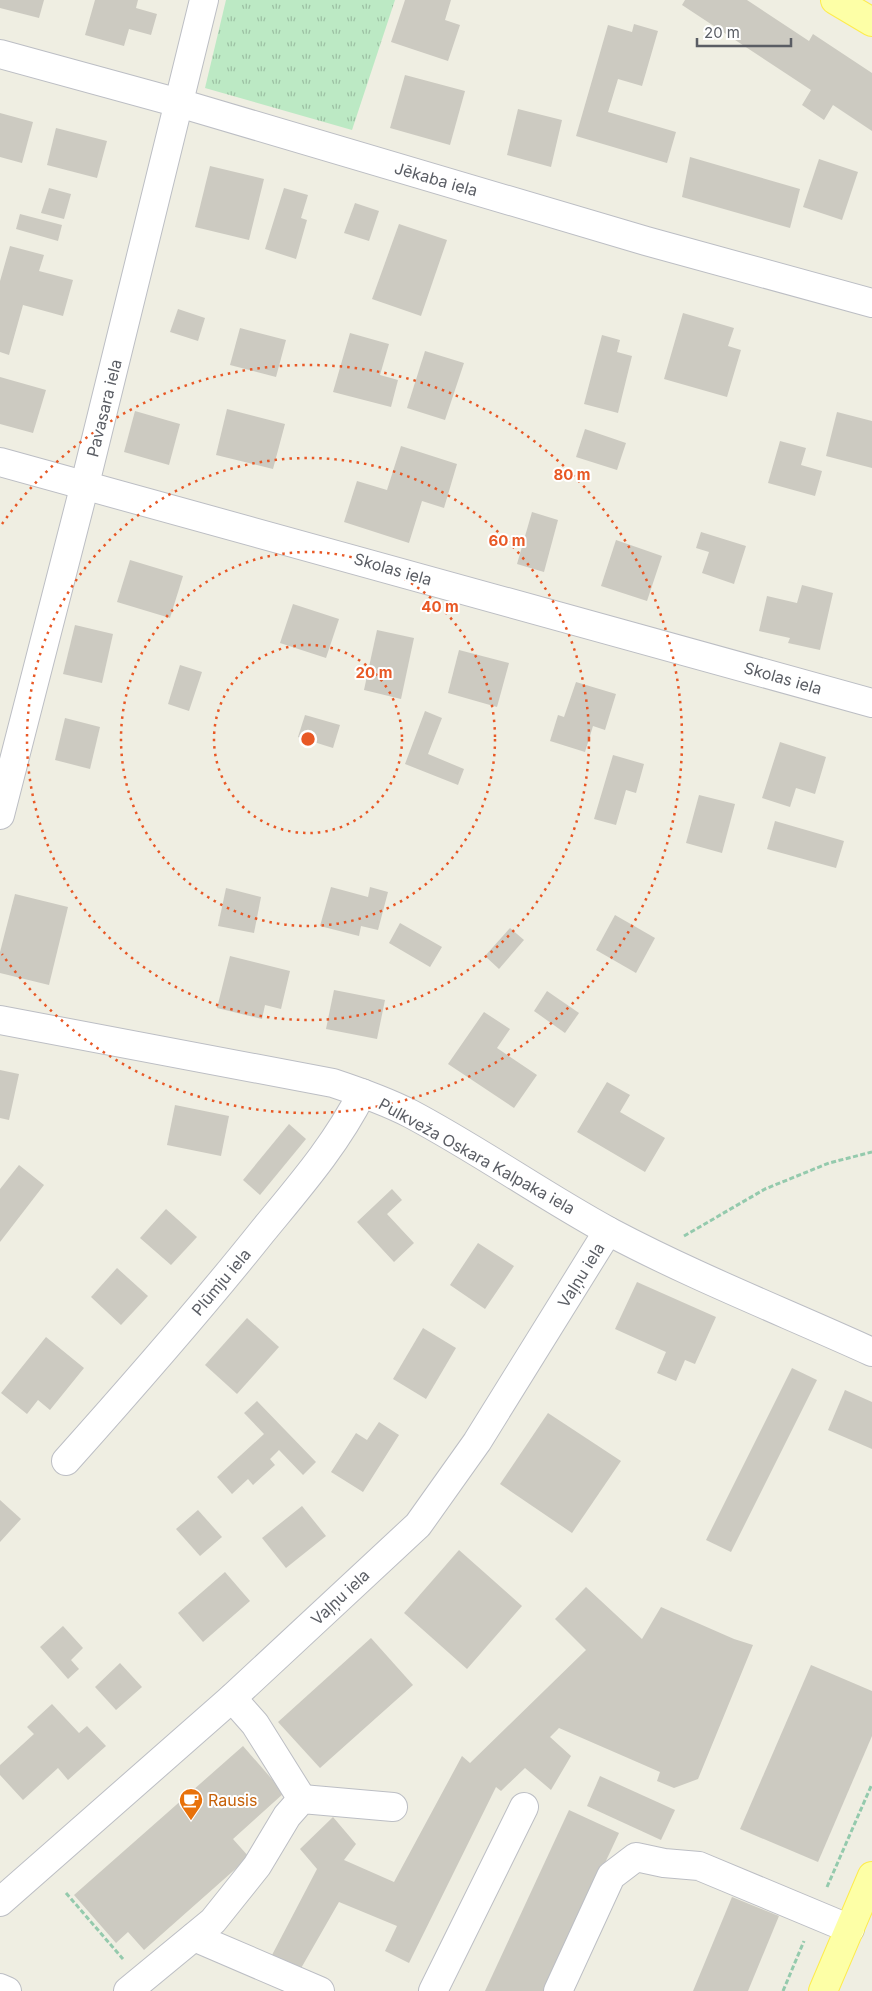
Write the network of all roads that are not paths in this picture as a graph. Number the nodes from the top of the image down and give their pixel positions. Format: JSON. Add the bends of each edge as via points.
{"nodes":[{"id":1,"x":204,"y":0,"type":"edge"},
{"id":2,"x":835,"y":0,"type":"edge"},
{"id":3,"x":872,"y":22,"type":"edge"},
{"id":4,"x":0,"y":54,"type":"edge"},
{"id":5,"x":179,"y":103,"type":"junction"},
{"id":6,"x":872,"y":303,"type":"edge"},
{"id":7,"x":0,"y":462,"type":"edge"},
{"id":8,"x":85,"y":484,"type":"junction"},
{"id":9,"x":872,"y":703,"type":"edge"},
{"id":10,"x":0,"y":814,"type":"edge"},
{"id":11,"x":0,"y":1020,"type":"edge"},
{"id":12,"x":362,"y":1093,"type":"junction"},
{"id":13,"x":608,"y":1231,"type":"junction"},
{"id":14,"x":872,"y":1352,"type":"edge"},
{"id":15,"x":66,"y":1460,"type":"dead end"},
{"id":16,"x":232,"y":1698,"type":"junction"},
{"id":17,"x":302,"y":1799,"type":"junction"},
{"id":18,"x":393,"y":1807,"type":"dead end"},
{"id":19,"x":524,"y":1807,"type":"dead end"},
{"id":20,"x":872,"y":1876,"type":"edge"},
{"id":21,"x":0,"y":1902,"type":"edge"},
{"id":22,"x":850,"y":1929,"type":"junction"},
{"id":23,"x":194,"y":1937,"type":"junction"},
{"id":24,"x":135,"y":1986,"type":"edge"},
{"id":25,"x":0,"y":1988,"type":"edge"},
{"id":26,"x":829,"y":1989,"type":"edge"},
{"id":27,"x":7,"y":1991,"type":"edge"},
{"id":28,"x":320,"y":1991,"type":"edge"},
{"id":29,"x":433,"y":1991,"type":"edge"},
{"id":30,"x":558,"y":1991,"type":"edge"}],
"edges":[{"from":1,"to":5,"type":"street","name":"Pavasara iela"},
{"from":2,"to":3,"type":"main road"},
{"from":4,"to":5,"type":"street","name":"Jēkaba iela"},
{"from":5,"to":6,"type":"street","name":"Jēkaba iela","via":[[646,241]]},
{"from":5,"to":8,"type":"street","name":"Pavasara iela"},
{"from":7,"to":8,"type":"street","name":"Skolas iela"},
{"from":8,"to":9,"type":"street","name":"Skolas iela"},
{"from":8,"to":10,"type":"street","name":"Pavasara iela"},
{"from":11,"to":12,"type":"street","name":"Pulkveža Oskara Kalpaka iela","via":[[324,1081]]},
{"from":12,"to":13,"type":"street","name":"Pulkveža Oskara Kalpaka iela","via":[[419,1119]]},
{"from":12,"to":15,"type":"street","name":"Plūmju iela","via":[[348,1121],[314,1169],[158,1358]]},
{"from":13,"to":14,"type":"street","name":"Pulkveža Oskara Kalpaka iela","via":[[698,1276]]},
{"from":13,"to":16,"type":"street","name":"Vaļņu iela","via":[[477,1442],[418,1525]]},
{"from":16,"to":17,"type":"street","via":[[255,1724]]},
{"from":16,"to":21,"type":"street","name":"Vaļņu iela"},
{"from":17,"to":18,"type":"street"},
{"from":17,"to":23,"type":"street","via":[[287,1816],[257,1866],[213,1921]]},
{"from":19,"to":29,"type":"street"},
{"from":20,"to":22,"type":"main road"},
{"from":22,"to":26,"type":"main road"},
{"from":22,"to":30,"type":"street","via":[[700,1866],[636,1857],[611,1876]]},
{"from":23,"to":24,"type":"street"},
{"from":23,"to":28,"type":"street"},
{"from":25,"to":27,"type":"street"}]}
